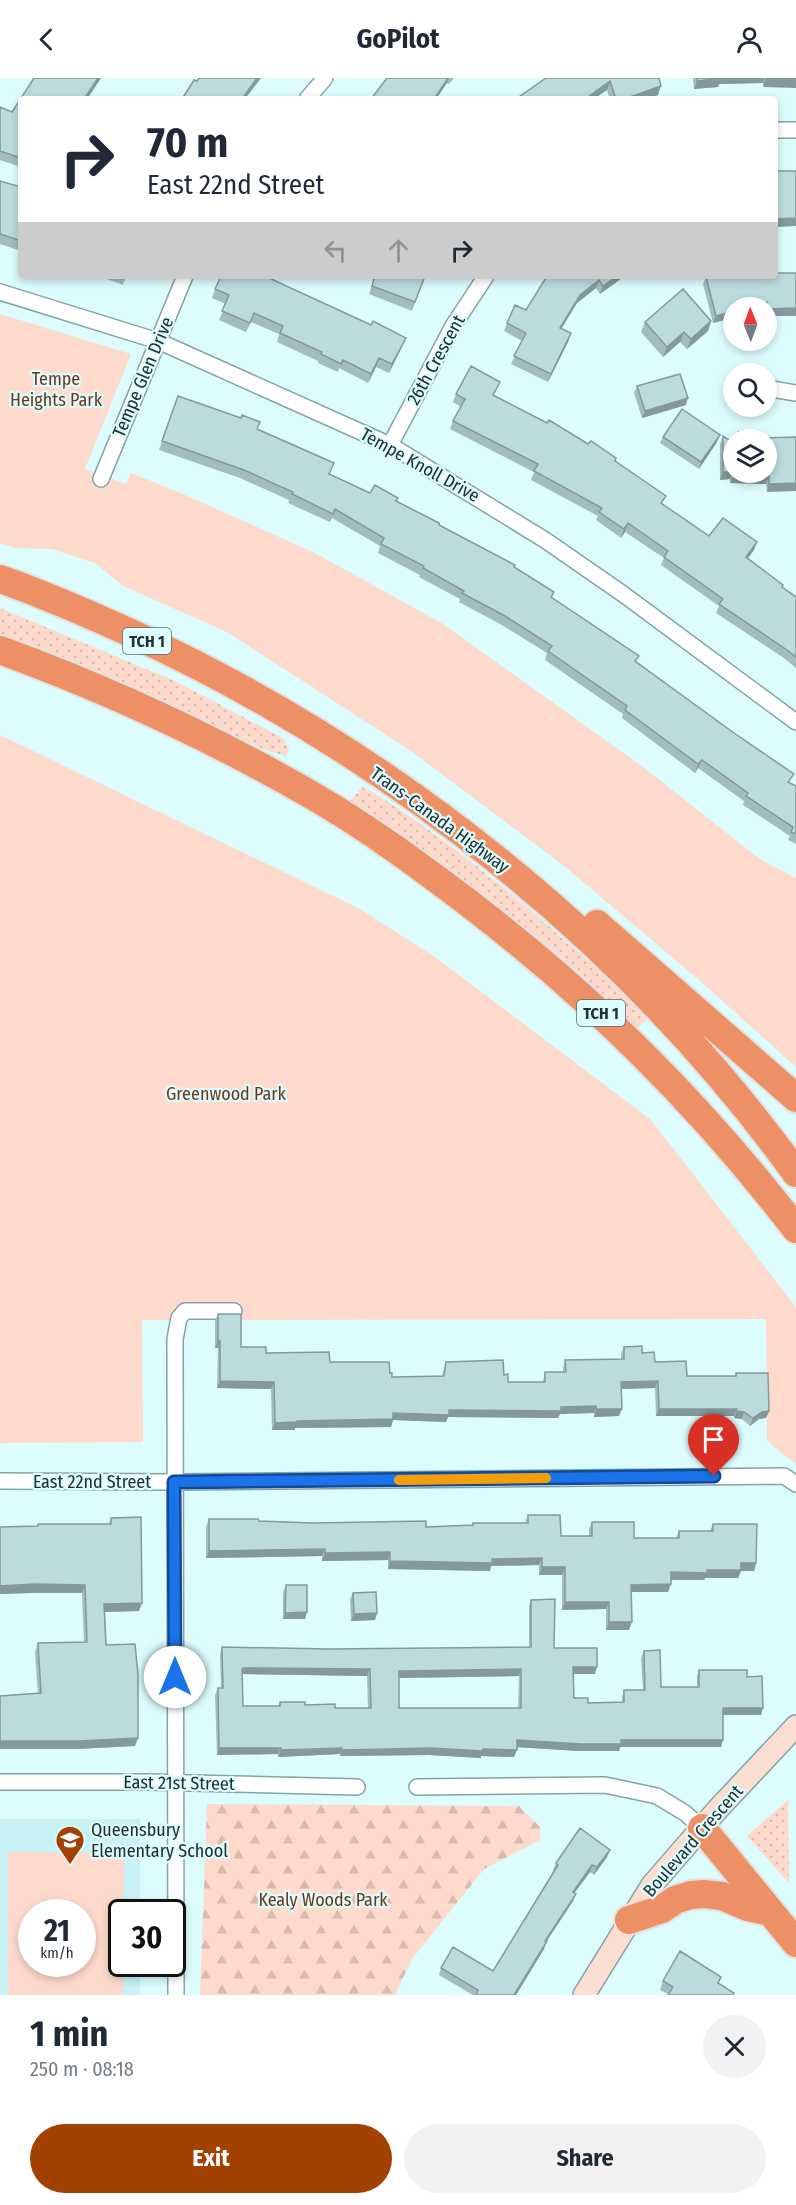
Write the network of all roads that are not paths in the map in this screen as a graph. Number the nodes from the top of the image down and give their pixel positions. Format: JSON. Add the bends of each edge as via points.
{"nodes":[{"id":1,"x":325,"y":78,"type":"edge"},
{"id":2,"x":310,"y":96,"type":"edge"},
{"id":3,"x":778,"y":130,"type":"edge"},
{"id":4,"x":796,"y":130,"type":"edge"},
{"id":5,"x":184,"y":279,"type":"edge"},
{"id":6,"x":484,"y":279,"type":"edge"},
{"id":7,"x":0,"y":292,"type":"edge"},
{"id":8,"x":158,"y":341,"type":"junction"},
{"id":9,"x":777,"y":390,"type":"edge"},
{"id":10,"x":796,"y":393,"type":"edge"},
{"id":11,"x":390,"y":445,"type":"junction"},
{"id":12,"x":101,"y":478,"type":"dead end"},
{"id":13,"x":0,"y":579,"type":"edge"},
{"id":14,"x":0,"y":650,"type":"edge"},
{"id":15,"x":796,"y":722,"type":"edge"},
{"id":16,"x":401,"y":789,"type":"junction"},
{"id":17,"x":796,"y":1098,"type":"edge"},
{"id":18,"x":796,"y":1173,"type":"edge"},
{"id":19,"x":796,"y":1229,"type":"edge"},
{"id":20,"x":234,"y":1311,"type":"edge"},
{"id":21,"x":0,"y":1481,"type":"edge"},
{"id":22,"x":174,"y":1482,"type":"junction"},
{"id":23,"x":796,"y":1483,"type":"edge"},
{"id":24,"x":796,"y":1726,"type":"edge"},
{"id":25,"x":0,"y":1782,"type":"edge"},
{"id":26,"x":176,"y":1783,"type":"junction"},
{"id":27,"x":357,"y":1787,"type":"dead end"},
{"id":28,"x":417,"y":1787,"type":"dead end"},
{"id":29,"x":702,"y":1828,"type":"junction"},
{"id":30,"x":770,"y":1911,"type":"junction"},
{"id":31,"x":629,"y":1920,"type":"junction"},
{"id":32,"x":796,"y":1943,"type":"edge"},
{"id":33,"x":176,"y":1995,"type":"edge"},
{"id":34,"x":584,"y":1995,"type":"edge"}],
"edges":[{"from":1,"to":2,"type":"street"},
{"from":3,"to":4,"type":"street"},
{"from":5,"to":8,"type":"street","name":"Tempe Glen Drive"},
{"from":6,"to":11,"type":"street","name":"26th Crescent","via":[[453,326]]},
{"from":7,"to":8,"type":"street","name":"Tempe Knoll Drive"},
{"from":8,"to":11,"type":"street","name":"Tempe Knoll Drive"},
{"from":8,"to":12,"type":"street","name":"Tempe Glen Drive"},
{"from":9,"to":10,"type":"street"},
{"from":11,"to":15,"type":"street","name":"Tempe Knoll Drive","via":[[555,547]]},
{"from":13,"to":16,"type":"highway","name":"Trans-Canada Highway","number":"TCH 1","via":[[95,617],[222,678]]},
{"from":14,"to":19,"type":"highway","number":"TCH 1","via":[[137,705],[255,764],[325,804],[434,876],[609,1020],[719,1134]]},
{"from":16,"to":17,"type":"highway","via":[[597,924]]},
{"from":16,"to":18,"type":"highway","name":"Trans-Canada Highway","number":"TCH 1","via":[[525,883],[584,936],[694,1047]]},
{"from":20,"to":22,"type":"street","via":[[193,1310],[178,1318]]},
{"from":21,"to":22,"type":"street","name":"East 22nd Street"},
{"from":22,"to":23,"type":"street","name":"East 22nd Street","via":[[784,1476]]},
{"from":22,"to":26,"type":"street"},
{"from":24,"to":29,"type":"main road","name":"Boulevard Crescent"},
{"from":25,"to":26,"type":"street","name":"East 21st Street"},
{"from":26,"to":27,"type":"street","name":"East 21st Street"},
{"from":26,"to":33,"type":"street"},
{"from":28,"to":29,"type":"street","via":[[605,1785],[657,1796]]},
{"from":29,"to":30,"type":"highway"},
{"from":29,"to":31,"type":"main road","name":"Boulevard Crescent","via":[[652,1885]]},
{"from":30,"to":31,"type":"highway","via":[[704,1894],[675,1900],[662,1910]]},
{"from":30,"to":32,"type":"highway"},
{"from":31,"to":34,"type":"main road","name":"Boulevard Crescent"}]}
